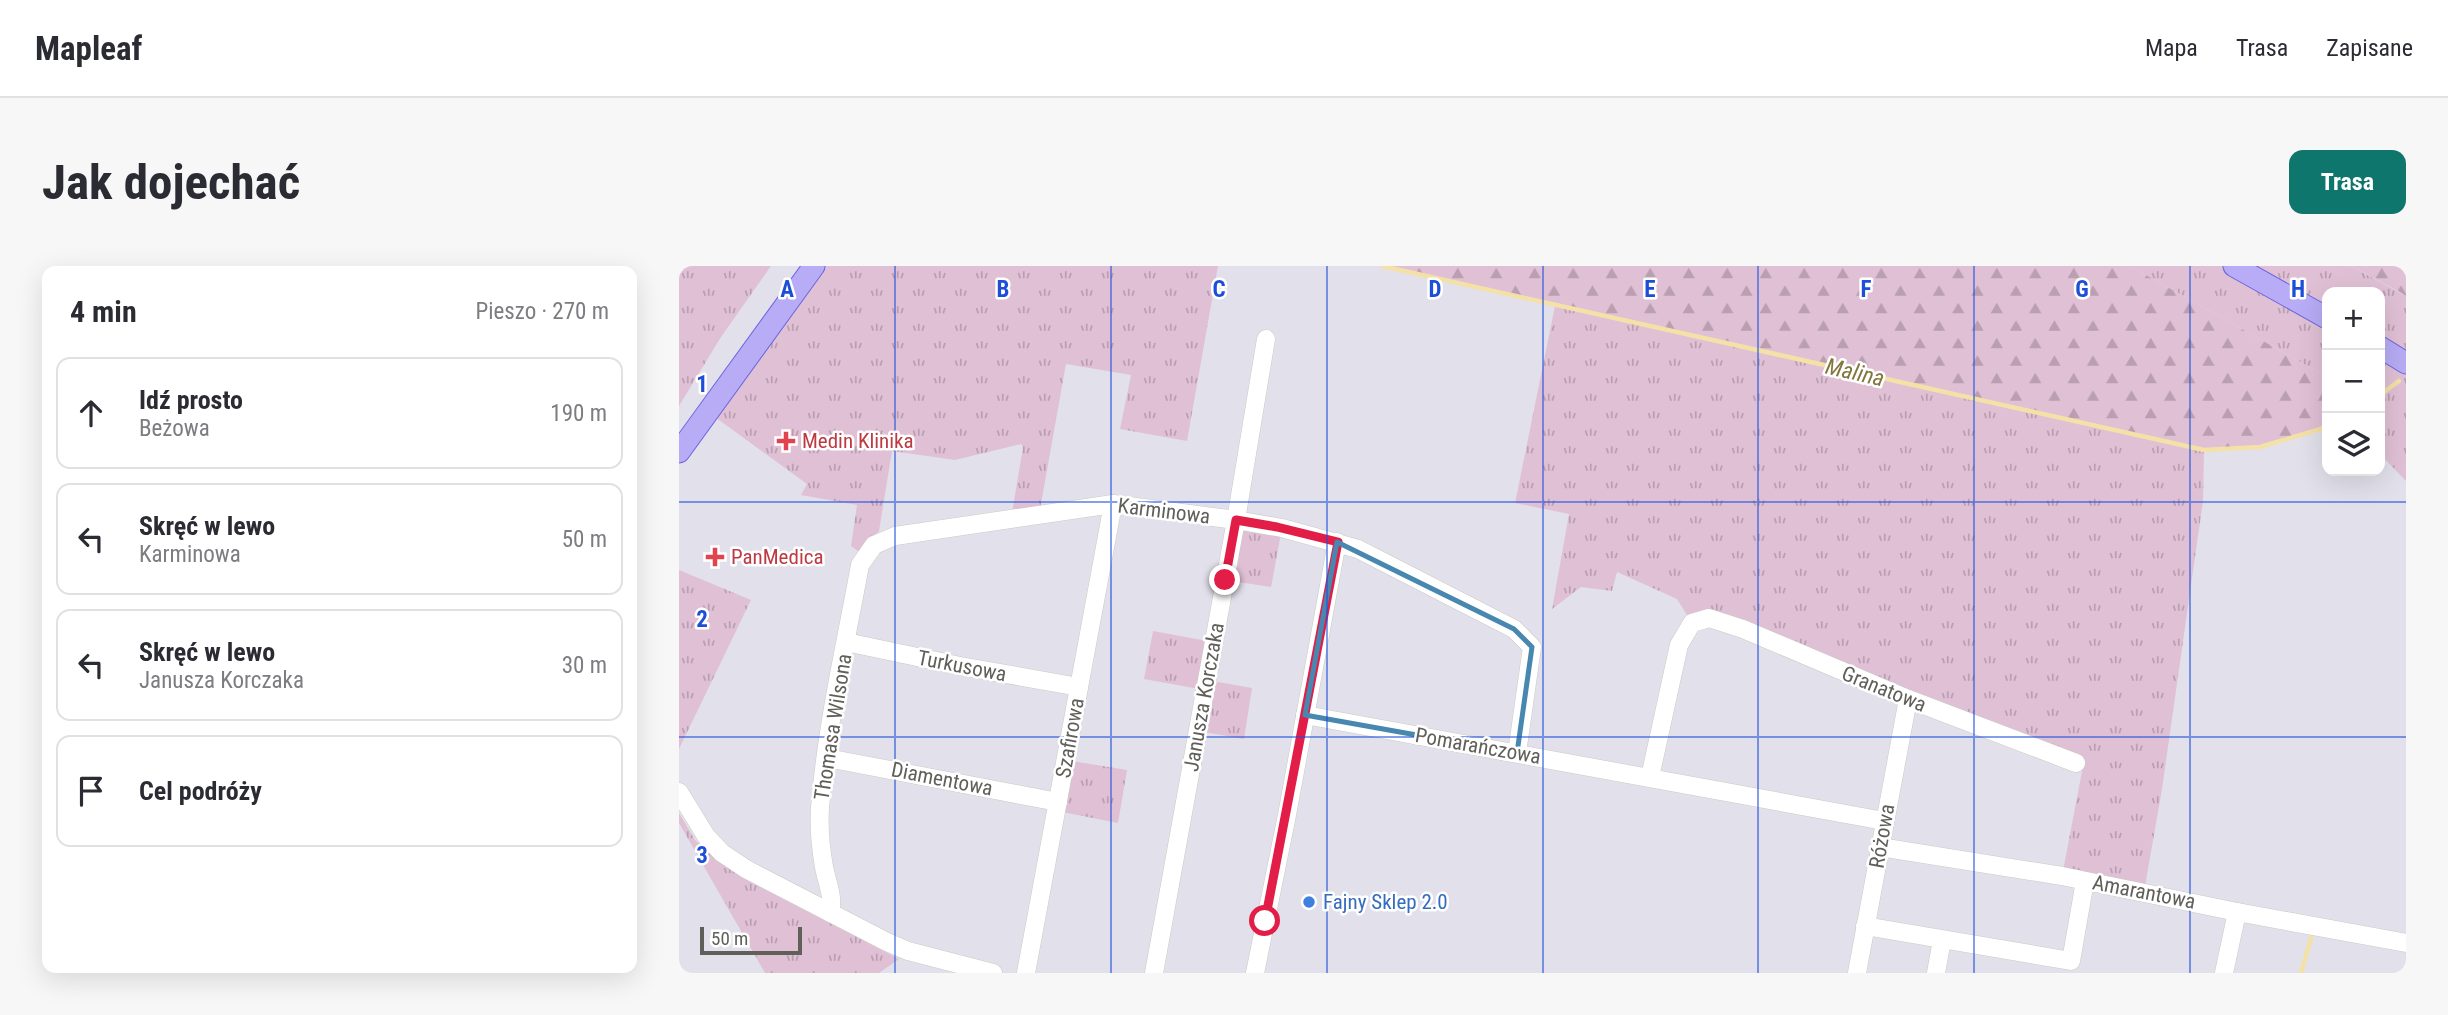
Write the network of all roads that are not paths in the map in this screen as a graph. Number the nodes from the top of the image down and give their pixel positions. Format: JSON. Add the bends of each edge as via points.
{"nodes":[{"id":1,"x":814,"y":266,"type":"edge"},
{"id":2,"x":2234,"y":266,"type":"edge"},
{"id":3,"x":2322,"y":315,"type":"edge"},
{"id":4,"x":1266,"y":339,"type":"dead end"},
{"id":5,"x":2383,"y":350,"type":"edge"},
{"id":6,"x":2406,"y":363,"type":"edge"},
{"id":7,"x":679,"y":452,"type":"edge"},
{"id":8,"x":1113,"y":503,"type":"junction"},
{"id":9,"x":1236,"y":520,"type":"junction"},
{"id":10,"x":1338,"y":542,"type":"junction"},
{"id":11,"x":874,"y":545,"type":"joint"},
{"id":12,"x":846,"y":642,"type":"junction"},
{"id":13,"x":1079,"y":687,"type":"junction"},
{"id":14,"x":1908,"y":699,"type":"junction"},
{"id":15,"x":1305,"y":715,"type":"junction"},
{"id":16,"x":1517,"y":753,"type":"junction"},
{"id":17,"x":827,"y":758,"type":"junction"},
{"id":18,"x":2076,"y":763,"type":"dead end"},
{"id":19,"x":1650,"y":777,"type":"junction"},
{"id":20,"x":679,"y":792,"type":"edge"},
{"id":21,"x":1058,"y":802,"type":"junction"},
{"id":22,"x":1884,"y":821,"type":"junction"},
{"id":23,"x":1880,"y":847,"type":"junction"},
{"id":24,"x":2085,"y":881,"type":"junction"},
{"id":25,"x":2237,"y":912,"type":"junction"},
{"id":26,"x":830,"y":914,"type":"junction"},
{"id":27,"x":1865,"y":926,"type":"junction"},
{"id":28,"x":1942,"y":940,"type":"junction"},
{"id":29,"x":2406,"y":943,"type":"edge"},
{"id":30,"x":993,"y":973,"type":"edge"},
{"id":31,"x":1026,"y":973,"type":"edge"},
{"id":32,"x":1154,"y":973,"type":"edge"},
{"id":33,"x":1255,"y":973,"type":"edge"},
{"id":34,"x":1857,"y":973,"type":"edge"},
{"id":35,"x":1936,"y":973,"type":"edge"},
{"id":36,"x":2224,"y":973,"type":"edge"}],
"edges":[{"from":1,"to":7,"type":"main road"},
{"from":2,"to":3,"type":"main road"},
{"from":4,"to":9,"type":"street","name":"Janusza Korczaka"},
{"from":5,"to":6,"type":"main road"},
{"from":8,"to":9,"type":"street","name":"Karminowa"},
{"from":8,"to":11,"type":"street","name":"Karminowa","via":[[895,536]]},
{"from":8,"to":13,"type":"street","name":"Szafirowa"},
{"from":9,"to":10,"type":"street","name":"Karminowa"},
{"from":9,"to":32,"type":"street","name":"Janusza Korczaka"},
{"from":10,"to":15,"type":"street"},
{"from":10,"to":16,"type":"street","name":"Karminowa","via":[[1514,629],[1532,647]]},
{"from":11,"to":12,"type":"street","name":"Thomasa Wilsona","via":[[860,565]]},
{"from":12,"to":13,"type":"street","name":"Turkusowa"},
{"from":12,"to":17,"type":"street","name":"Thomasa Wilsona"},
{"from":13,"to":21,"type":"street","name":"Szafirowa"},
{"from":14,"to":18,"type":"street","name":"Granatowa"},
{"from":14,"to":19,"type":"street","name":"Granatowa","via":[[1743,629],[1709,618],[1692,623],[1679,645]]},
{"from":14,"to":22,"type":"street","name":"Różowa"},
{"from":15,"to":16,"type":"street","name":"Pomarańczowa"},
{"from":15,"to":33,"type":"street"},
{"from":16,"to":19,"type":"street","name":"Pomarańczowa"},
{"from":17,"to":21,"type":"street","name":"Diamentowa"},
{"from":17,"to":26,"type":"street","name":"Thomasa Wilsona","via":[[820,829],[833,901]]},
{"from":19,"to":22,"type":"street","name":"Pomarańczowa"},
{"from":20,"to":26,"type":"street","via":[[722,853]]},
{"from":21,"to":31,"type":"street","name":"Szafirowa"},
{"from":22,"to":23,"type":"street","name":"Różowa"},
{"from":23,"to":24,"type":"street","name":"Amarantowa"},
{"from":23,"to":27,"type":"street","name":"Różowa"},
{"from":24,"to":25,"type":"street","name":"Amarantowa"},
{"from":24,"to":28,"type":"street","via":[[2071,961]]},
{"from":25,"to":29,"type":"street","name":"Amarantowa"},
{"from":25,"to":36,"type":"street"},
{"from":26,"to":30,"type":"street","via":[[908,951]]},
{"from":27,"to":28,"type":"street"},
{"from":27,"to":34,"type":"street","name":"Różowa"},
{"from":28,"to":35,"type":"street"}]}
